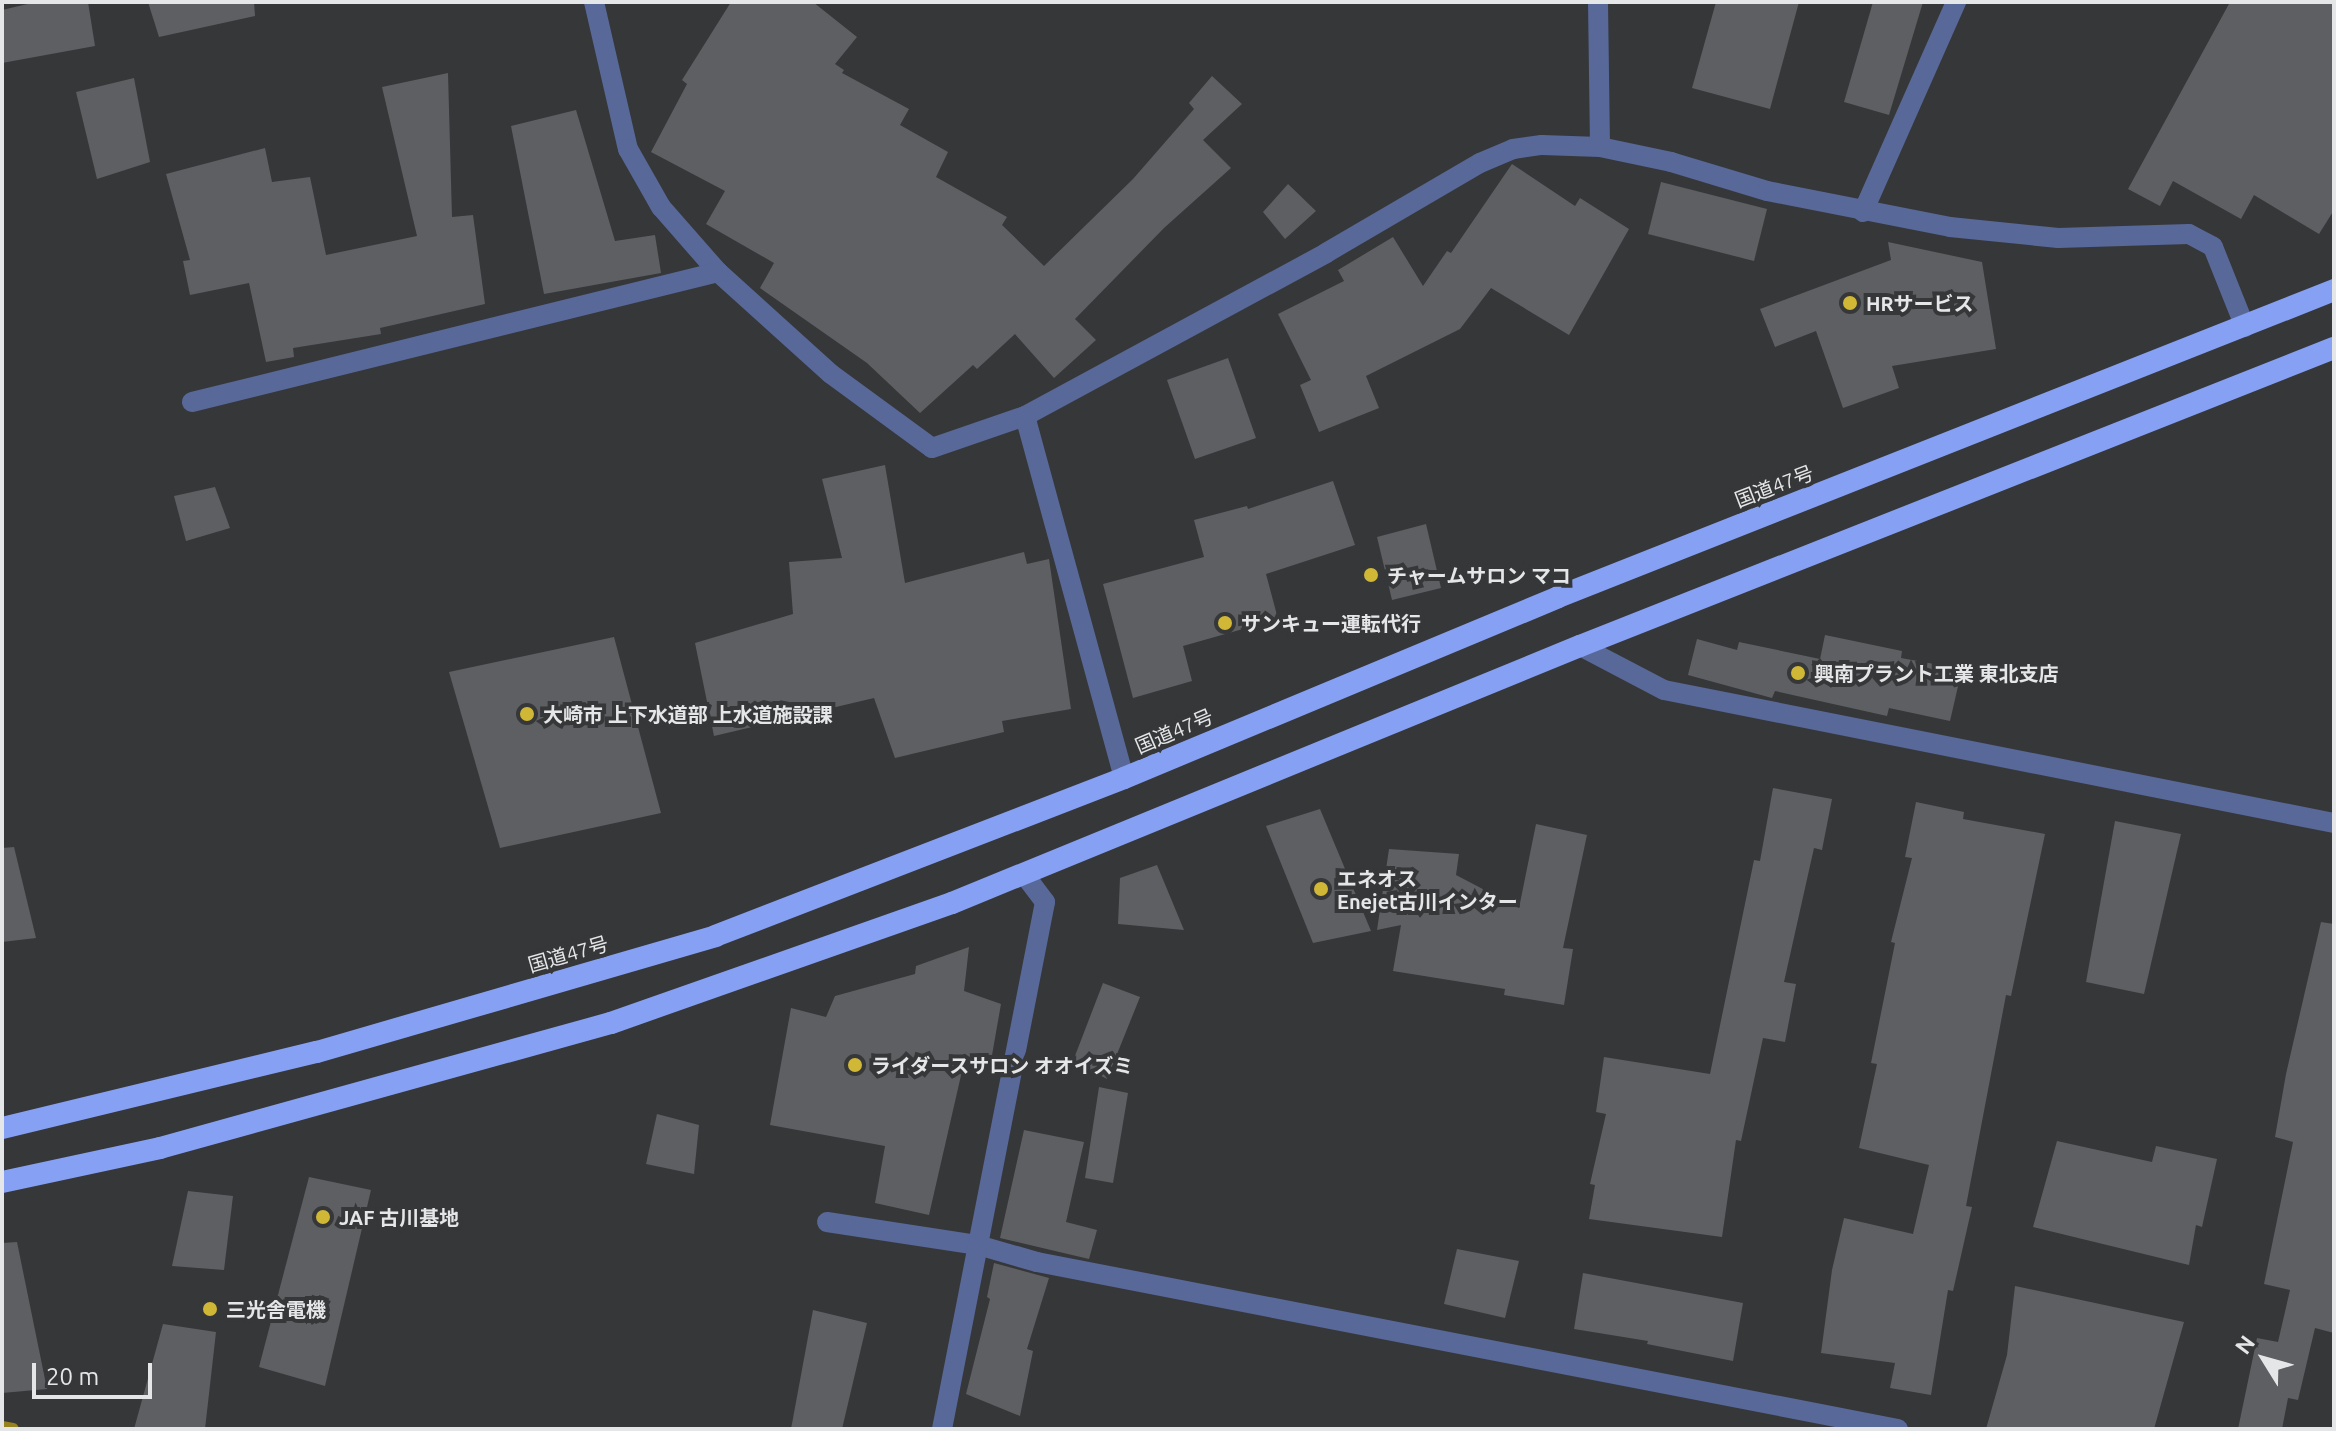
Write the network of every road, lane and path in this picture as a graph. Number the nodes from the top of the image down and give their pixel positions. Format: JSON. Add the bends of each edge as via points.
{"nodes":[{"id":1,"x":594,"y":2,"type":"edge"},
{"id":2,"x":1598,"y":2,"type":"edge"},
{"id":3,"x":1956,"y":2,"type":"edge"},
{"id":4,"x":1600,"y":147,"type":"junction"},
{"id":5,"x":1863,"y":212,"type":"junction"},
{"id":6,"x":718,"y":272,"type":"junction"},
{"id":7,"x":2334,"y":290,"type":"edge"},
{"id":8,"x":2245,"y":327,"type":"junction"},
{"id":9,"x":2334,"y":348,"type":"edge"},
{"id":10,"x":192,"y":402,"type":"dead end"},
{"id":11,"x":1025,"y":416,"type":"junction"},
{"id":12,"x":1580,"y":646,"type":"junction"},
{"id":13,"x":1124,"y":778,"type":"junction"},
{"id":14,"x":2334,"y":823,"type":"edge"},
{"id":15,"x":1024,"y":874,"type":"junction"},
{"id":16,"x":2,"y":1128,"type":"edge"},
{"id":17,"x":2,"y":1182,"type":"edge"},
{"id":18,"x":827,"y":1222,"type":"dead end"},
{"id":19,"x":978,"y":1245,"type":"junction"},
{"id":20,"x":942,"y":1429,"type":"edge"},
{"id":21,"x":1898,"y":1429,"type":"edge"}],
"edges":[{"from":1,"to":6,"type":"street","via":[[628,149],[661,207]]},
{"from":2,"to":4,"type":"street"},
{"from":3,"to":5,"type":"street"},
{"from":4,"to":5,"type":"street"},
{"from":4,"to":11,"type":"street","via":[[1542,145],[1513,149],[1480,163]]},
{"from":5,"to":8,"type":"street","via":[[2058,238],[2189,234],[2213,247]]},
{"from":6,"to":10,"type":"street"},
{"from":6,"to":11,"type":"street","via":[[831,374],[932,448]]},
{"from":7,"to":8,"type":"highway","name":"国道47号"},
{"from":8,"to":13,"type":"highway","name":"国道47号","via":[[1558,597]]},
{"from":9,"to":12,"type":"highway"},
{"from":11,"to":13,"type":"street"},
{"from":12,"to":14,"type":"street","via":[[1664,690]]},
{"from":12,"to":15,"type":"highway"},
{"from":13,"to":16,"type":"highway","name":"国道47号","via":[[715,936],[317,1052]]},
{"from":15,"to":17,"type":"highway","via":[[611,1023],[160,1148]]},
{"from":15,"to":19,"type":"street","via":[[1045,902]]},
{"from":18,"to":19,"type":"street"},
{"from":19,"to":20,"type":"street"},
{"from":19,"to":21,"type":"street","via":[[1037,1262]]}]}
